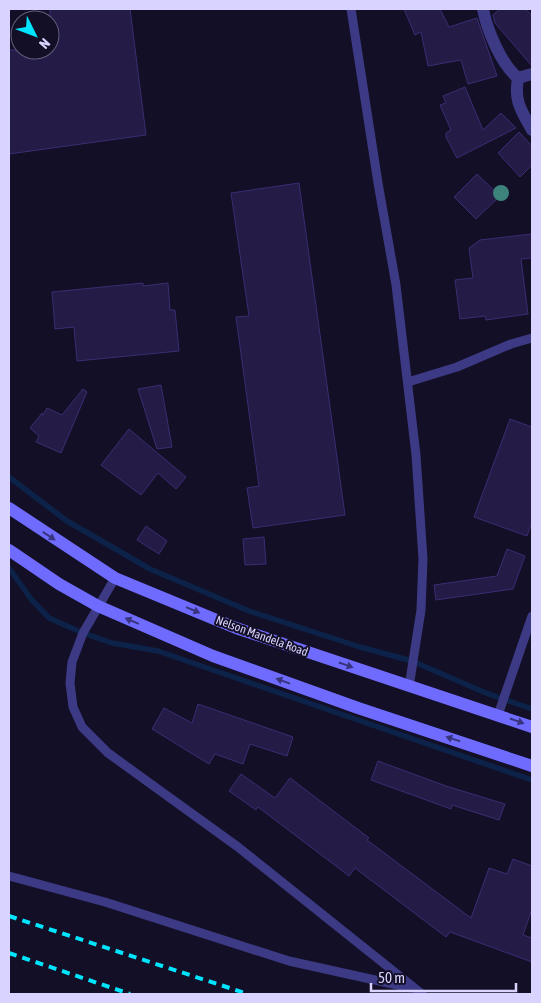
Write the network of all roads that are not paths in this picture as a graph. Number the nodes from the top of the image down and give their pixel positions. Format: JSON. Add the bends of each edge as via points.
{"nodes":[{"id":1,"x":352,"y":9,"type":"edge"},
{"id":2,"x":483,"y":9,"type":"edge"},
{"id":3,"x":532,"y":74,"type":"edge"},
{"id":4,"x":518,"y":78,"type":"junction"},
{"id":5,"x":532,"y":130,"type":"edge"},
{"id":6,"x":532,"y":338,"type":"edge"},
{"id":7,"x":408,"y":382,"type":"junction"},
{"id":8,"x":9,"y":508,"type":"edge"},
{"id":9,"x":9,"y":550,"type":"edge"},
{"id":10,"x":114,"y":578,"type":"junction"},
{"id":11,"x":98,"y":606,"type":"junction"},
{"id":12,"x":532,"y":616,"type":"edge"},
{"id":13,"x":409,"y":686,"type":"junction"},
{"id":14,"x":498,"y":715,"type":"junction"},
{"id":15,"x":532,"y":727,"type":"edge"},
{"id":16,"x":532,"y":766,"type":"edge"},
{"id":17,"x":9,"y":876,"type":"edge"},
{"id":18,"x":414,"y":988,"type":"junction"},
{"id":19,"x":422,"y":994,"type":"edge"}],
"edges":[{"from":1,"to":7,"type":"lane","via":[[396,285]]},
{"from":2,"to":4,"type":"street","via":[[506,66]]},
{"from":3,"to":4,"type":"street"},
{"from":4,"to":5,"type":"street","via":[[517,100]]},
{"from":6,"to":7,"type":"lane","via":[[458,367]]},
{"from":7,"to":13,"type":"lane","via":[[423,559],[421,610]]},
{"from":8,"to":10,"type":"main road","name":"Nelson Mandela Road","one_way":true},
{"from":9,"to":11,"type":"main road"},
{"from":10,"to":11,"type":"lane"},
{"from":10,"to":13,"type":"main road","name":"Nelson Mandela Road","one_way":true,"via":[[236,628]]},
{"from":16,"to":11,"type":"main road","one_way":true,"via":[[213,656]]},
{"from":11,"to":18,"type":"lane","via":[[72,662],[70,683],[82,727],[108,753],[238,847]]},
{"from":12,"to":14,"type":"lane"},
{"from":13,"to":14,"type":"main road","name":"Nelson Mandela Road"},
{"from":14,"to":15,"type":"main road","name":"Nelson Mandela Road","one_way":true},
{"from":17,"to":18,"type":"lane","via":[[105,902],[289,961]]},
{"from":18,"to":19,"type":"lane"}]}
